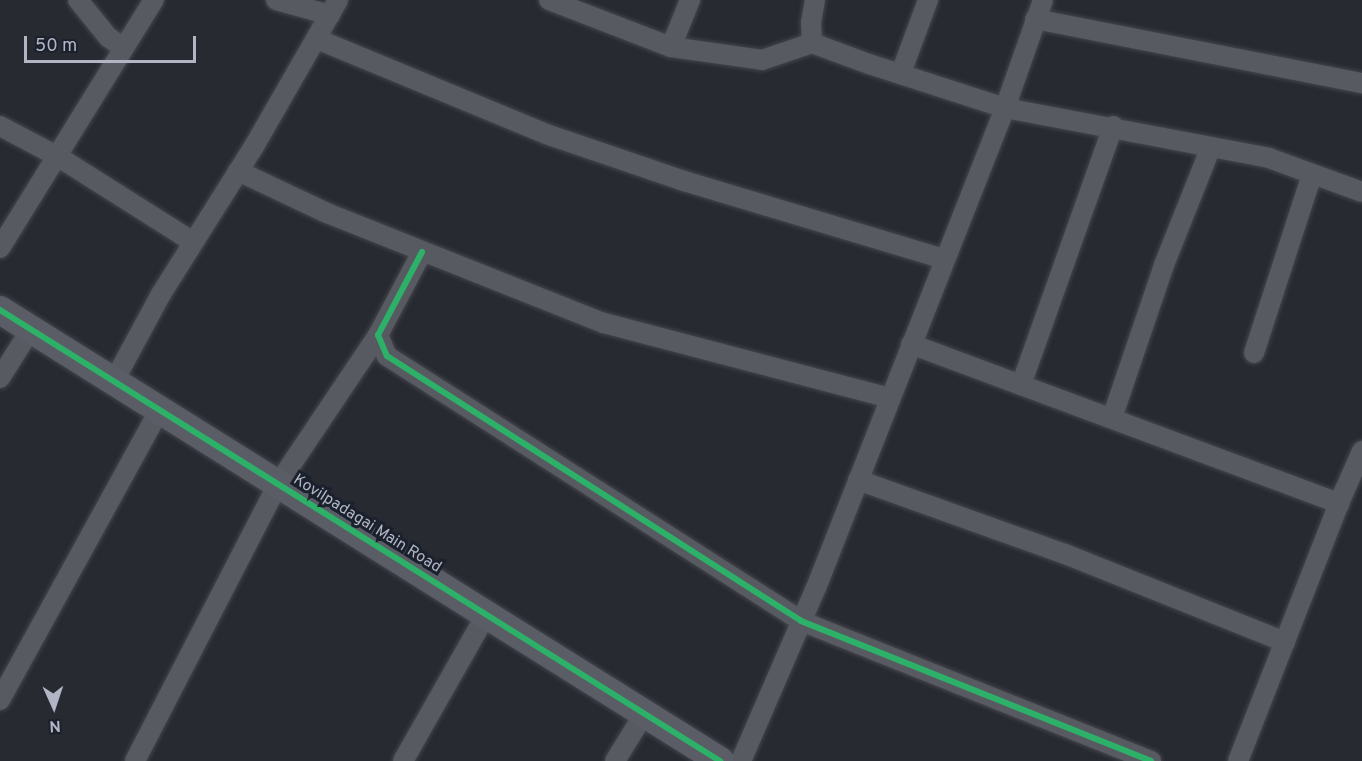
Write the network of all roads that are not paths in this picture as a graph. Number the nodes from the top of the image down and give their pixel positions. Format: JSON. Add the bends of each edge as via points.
{"nodes":[{"id":1,"x":78,"y":0,"type":"edge"},
{"id":2,"x":154,"y":0,"type":"edge"},
{"id":3,"x":276,"y":0,"type":"edge"},
{"id":4,"x":690,"y":0,"type":"edge"},
{"id":5,"x":815,"y":0,"type":"edge"},
{"id":6,"x":928,"y":0,"type":"edge"},
{"id":7,"x":1043,"y":0,"type":"edge"},
{"id":8,"x":554,"y":1,"type":"edge"},
{"id":9,"x":334,"y":8,"type":"edge"},
{"id":10,"x":1035,"y":19,"type":"junction"},
{"id":11,"x":317,"y":39,"type":"junction"},
{"id":12,"x":812,"y":43,"type":"junction"},
{"id":13,"x":671,"y":47,"type":"junction"},
{"id":14,"x":124,"y":48,"type":"junction"},
{"id":15,"x":901,"y":73,"type":"junction"},
{"id":16,"x":1362,"y":83,"type":"edge"},
{"id":17,"x":1005,"y":108,"type":"junction"},
{"id":18,"x":0,"y":126,"type":"edge"},
{"id":19,"x":1113,"y":126,"type":"junction"},
{"id":20,"x":1211,"y":147,"type":"junction"},
{"id":21,"x":57,"y":156,"type":"junction"},
{"id":22,"x":238,"y":171,"type":"junction"},
{"id":23,"x":1312,"y":174,"type":"junction"},
{"id":24,"x":1362,"y":192,"type":"edge"},
{"id":25,"x":193,"y":242,"type":"junction"},
{"id":26,"x":0,"y":248,"type":"edge"},
{"id":27,"x":422,"y":252,"type":"junction"},
{"id":28,"x":944,"y":260,"type":"junction"},
{"id":29,"x":0,"y":310,"type":"edge"},
{"id":30,"x":31,"y":329,"type":"junction"},
{"id":31,"x":378,"y":335,"type":"junction"},
{"id":32,"x":911,"y":344,"type":"junction"},
{"id":33,"x":1254,"y":353,"type":"dead end"},
{"id":34,"x":0,"y":378,"type":"edge"},
{"id":35,"x":114,"y":381,"type":"junction"},
{"id":36,"x":1021,"y":385,"type":"junction"},
{"id":37,"x":890,"y":398,"type":"junction"},
{"id":38,"x":160,"y":410,"type":"junction"},
{"id":39,"x":1112,"y":418,"type":"junction"},
{"id":40,"x":1362,"y":453,"type":"edge"},
{"id":41,"x":858,"y":480,"type":"junction"},
{"id":42,"x":278,"y":484,"type":"junction"},
{"id":43,"x":1339,"y":503,"type":"junction"},
{"id":44,"x":486,"y":615,"type":"junction"},
{"id":45,"x":801,"y":621,"type":"junction"},
{"id":46,"x":1285,"y":642,"type":"junction"},
{"id":47,"x":0,"y":700,"type":"edge"},
{"id":48,"x":644,"y":714,"type":"junction"},
{"id":49,"x":135,"y":761,"type":"edge"},
{"id":50,"x":403,"y":761,"type":"edge"},
{"id":51,"x":615,"y":761,"type":"edge"},
{"id":52,"x":720,"y":761,"type":"edge"},
{"id":53,"x":741,"y":761,"type":"edge"},
{"id":54,"x":1151,"y":761,"type":"edge"},
{"id":55,"x":1238,"y":761,"type":"edge"}],
"edges":[{"from":1,"to":14,"type":"street","via":[[108,37]]},
{"from":2,"to":14,"type":"street"},
{"from":3,"to":9,"type":"street"},
{"from":4,"to":13,"type":"street"},
{"from":5,"to":12,"type":"street"},
{"from":6,"to":15,"type":"street"},
{"from":7,"to":10,"type":"street"},
{"from":8,"to":13,"type":"street"},
{"from":9,"to":11,"type":"street"},
{"from":10,"to":16,"type":"street"},
{"from":10,"to":17,"type":"street"},
{"from":11,"to":22,"type":"street"},
{"from":11,"to":28,"type":"street","via":[[546,134],[684,181]]},
{"from":12,"to":13,"type":"street","via":[[762,60]]},
{"from":12,"to":15,"type":"street"},
{"from":14,"to":21,"type":"street"},
{"from":15,"to":17,"type":"street"},
{"from":17,"to":19,"type":"street"},
{"from":17,"to":28,"type":"street"},
{"from":18,"to":21,"type":"street"},
{"from":19,"to":20,"type":"street"},
{"from":19,"to":36,"type":"street"},
{"from":20,"to":23,"type":"street","via":[[1269,158]]},
{"from":20,"to":39,"type":"street","via":[[1164,265]]},
{"from":21,"to":25,"type":"street"},
{"from":21,"to":26,"type":"street"},
{"from":22,"to":25,"type":"street"},
{"from":22,"to":27,"type":"street"},
{"from":23,"to":24,"type":"street"},
{"from":23,"to":33,"type":"street"},
{"from":25,"to":35,"type":"street"},
{"from":27,"to":31,"type":"street"},
{"from":27,"to":37,"type":"street","via":[[604,323]]},
{"from":28,"to":32,"type":"street"},
{"from":29,"to":30,"type":"street","name":"Kovilpadagai Main Road"},
{"from":30,"to":34,"type":"street"},
{"from":30,"to":35,"type":"street","name":"Kovilpadagai Main Road"},
{"from":31,"to":42,"type":"street"},
{"from":31,"to":45,"type":"street","via":[[387,356]]},
{"from":32,"to":36,"type":"street"},
{"from":32,"to":37,"type":"street"},
{"from":35,"to":38,"type":"street","name":"Kovilpadagai Main Road"},
{"from":36,"to":39,"type":"street"},
{"from":37,"to":41,"type":"street"},
{"from":38,"to":42,"type":"street","name":"Kovilpadagai Main Road"},
{"from":38,"to":47,"type":"street"},
{"from":39,"to":43,"type":"street"},
{"from":40,"to":43,"type":"street"},
{"from":41,"to":45,"type":"street"},
{"from":41,"to":46,"type":"street","via":[[1065,554]]},
{"from":42,"to":44,"type":"street","name":"Kovilpadagai Main Road"},
{"from":42,"to":49,"type":"street"},
{"from":43,"to":46,"type":"street"},
{"from":44,"to":48,"type":"street","name":"Kovilpadagai Main Road"},
{"from":44,"to":50,"type":"street"},
{"from":45,"to":53,"type":"street"},
{"from":45,"to":54,"type":"street"},
{"from":46,"to":55,"type":"street"},
{"from":48,"to":51,"type":"street"},
{"from":48,"to":52,"type":"street","name":"Kovilpadagai Main Road"}]}
